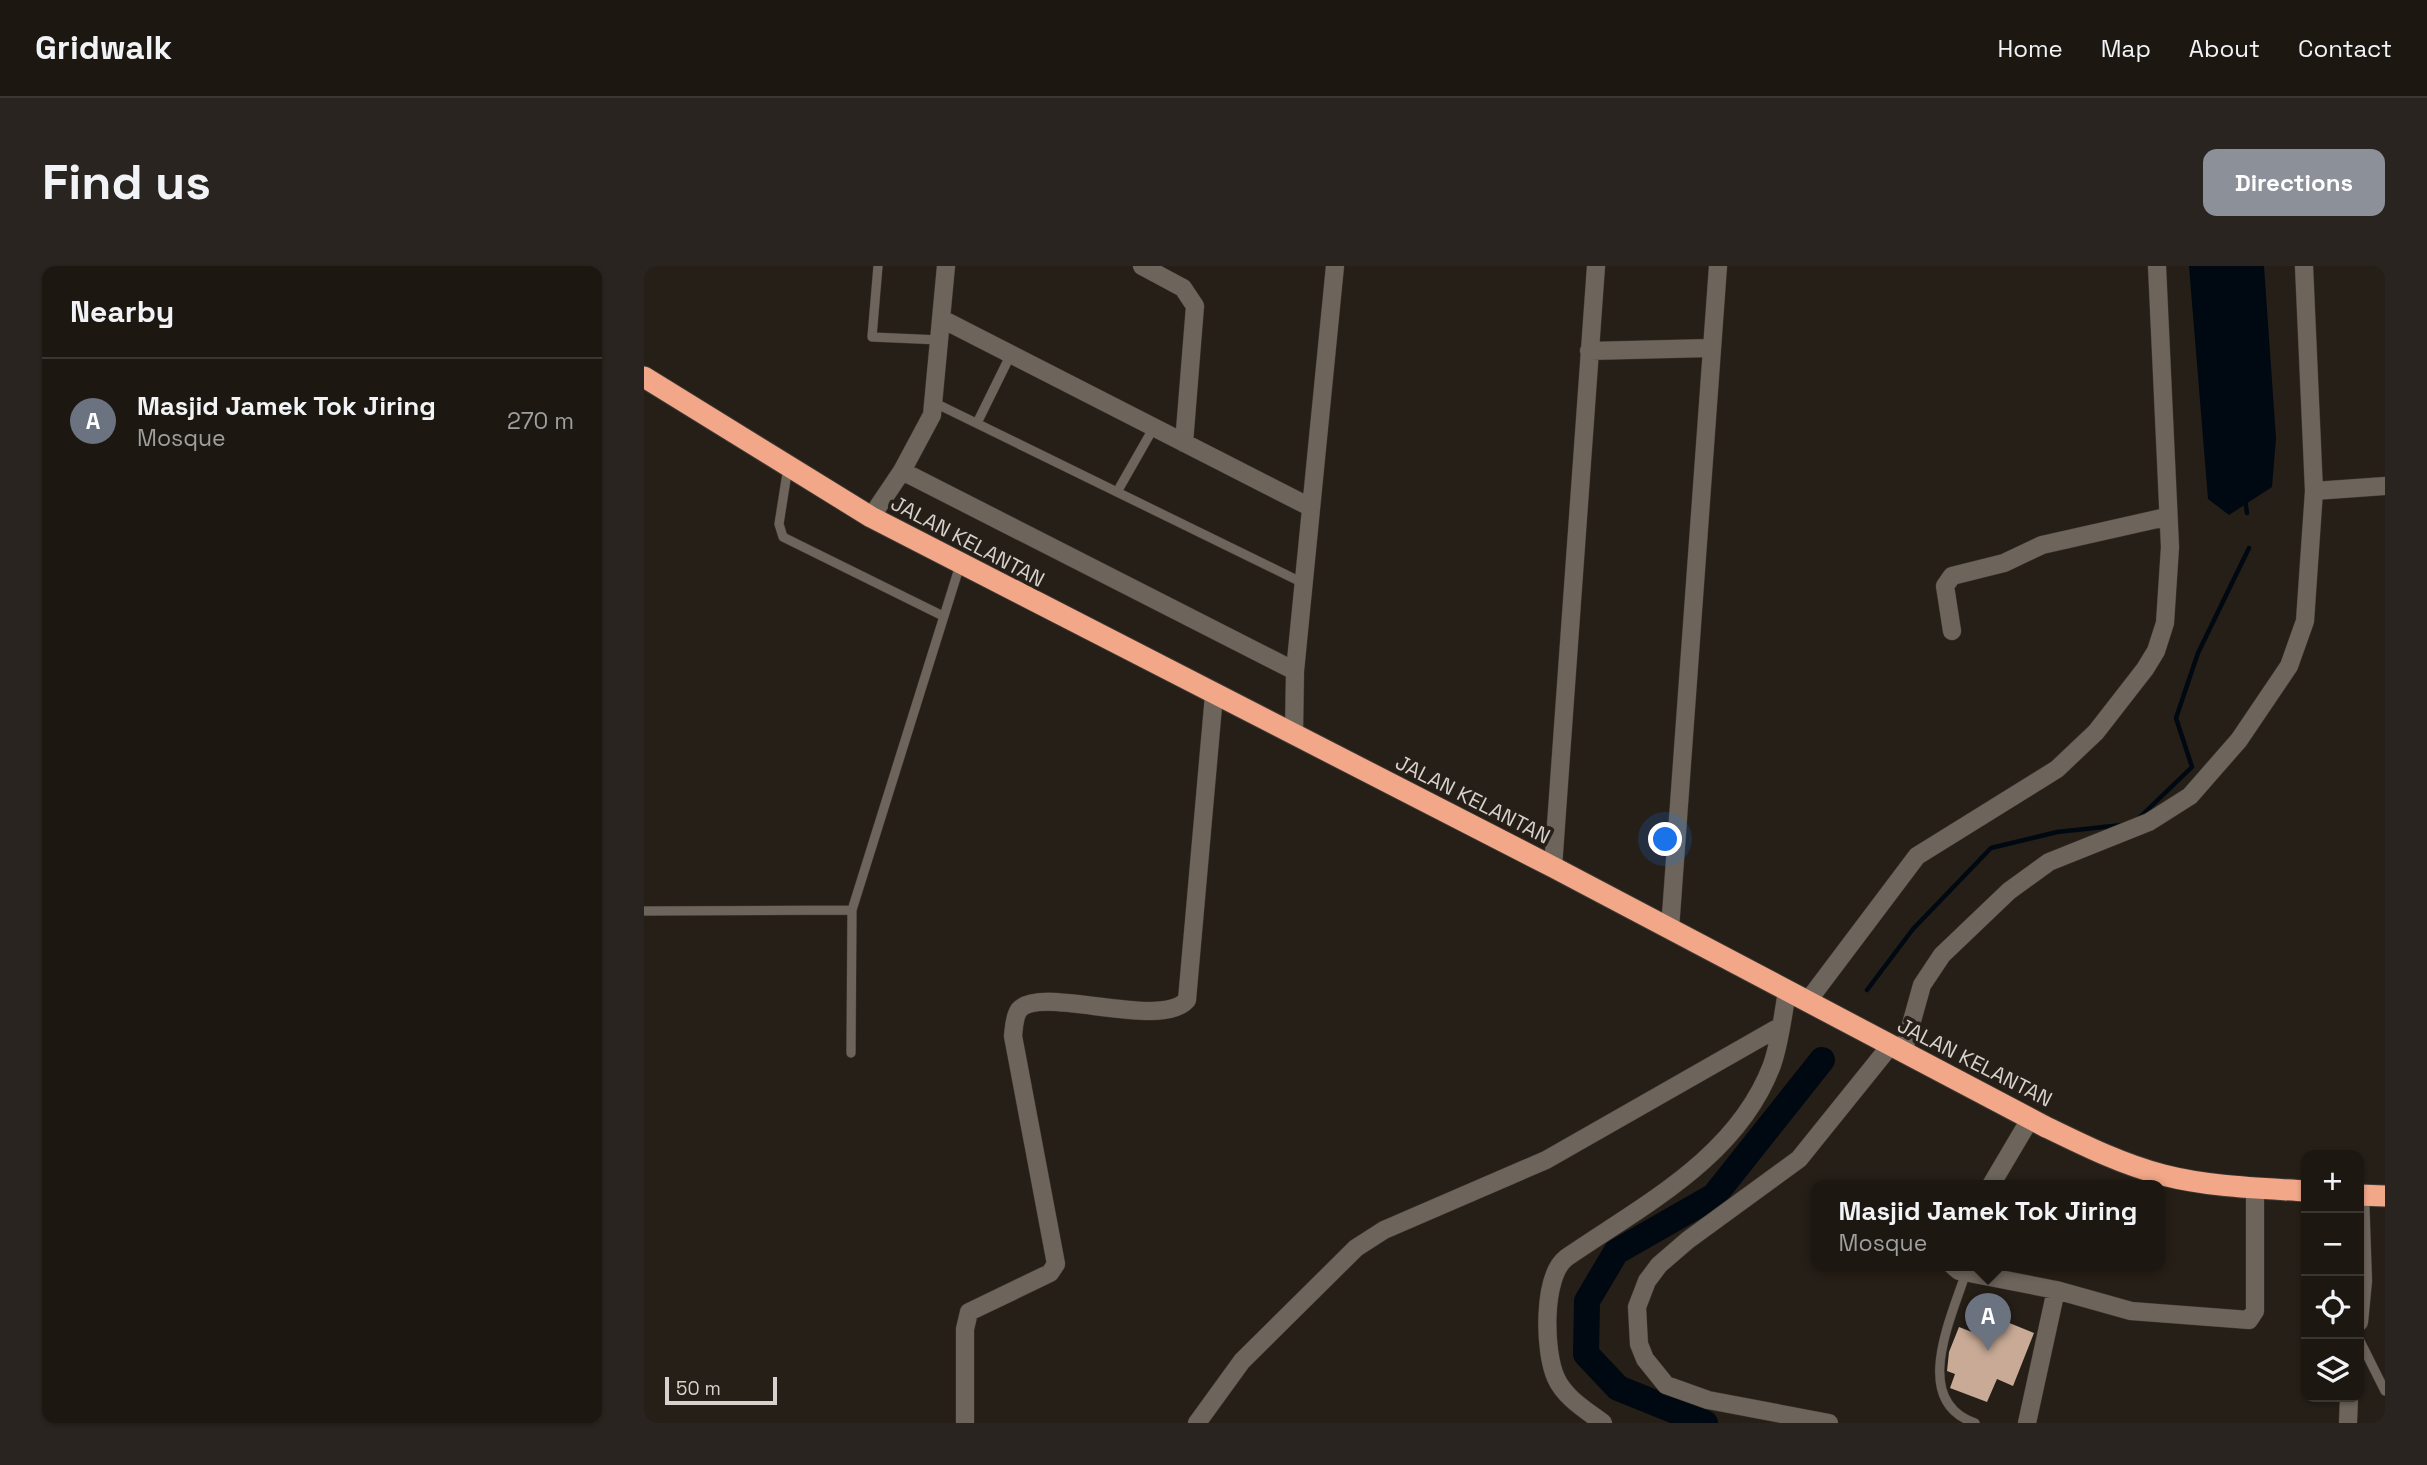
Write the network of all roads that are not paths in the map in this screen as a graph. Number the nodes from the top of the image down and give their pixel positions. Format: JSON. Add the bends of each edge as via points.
{"nodes":[{"id":1,"x":878,"y":266,"type":"edge"},
{"id":2,"x":946,"y":266,"type":"edge"},
{"id":3,"x":1142,"y":266,"type":"edge"},
{"id":4,"x":1335,"y":266,"type":"edge"},
{"id":5,"x":1596,"y":266,"type":"edge"},
{"id":6,"x":1718,"y":266,"type":"edge"},
{"id":7,"x":2157,"y":266,"type":"edge"},
{"id":8,"x":2304,"y":266,"type":"edge"},
{"id":9,"x":942,"y":319,"type":"junction"},
{"id":10,"x":940,"y":340,"type":"junction"},
{"id":11,"x":1710,"y":348,"type":"junction"},
{"id":12,"x":1588,"y":351,"type":"junction"},
{"id":13,"x":1012,"y":352,"type":"junction"},
{"id":14,"x":644,"y":377,"type":"edge"},
{"id":15,"x":935,"y":403,"type":"junction"},
{"id":16,"x":977,"y":423,"type":"junction"},
{"id":17,"x":1154,"y":427,"type":"junction"},
{"id":18,"x":1184,"y":443,"type":"junction"},
{"id":19,"x":788,"y":467,"type":"junction"},
{"id":20,"x":902,"y":471,"type":"junction"},
{"id":21,"x":2385,"y":486,"type":"edge"},
{"id":22,"x":2314,"y":491,"type":"junction"},
{"id":23,"x":1117,"y":492,"type":"junction"},
{"id":24,"x":1310,"y":507,"type":"junction"},
{"id":25,"x":871,"y":517,"type":"junction"},
{"id":26,"x":2166,"y":517,"type":"junction"},
{"id":27,"x":960,"y":565,"type":"junction"},
{"id":28,"x":1303,"y":583,"type":"junction"},
{"id":29,"x":943,"y":616,"type":"junction"},
{"id":30,"x":1952,"y":631,"type":"dead end"},
{"id":31,"x":1296,"y":671,"type":"junction"},
{"id":32,"x":1214,"y":695,"type":"junction"},
{"id":33,"x":1293,"y":734,"type":"junction"},
{"id":34,"x":1553,"y":867,"type":"junction"},
{"id":35,"x":852,"y":909,"type":"junction"},
{"id":36,"x":644,"y":911,"type":"edge"},
{"id":37,"x":1670,"y":929,"type":"junction"},
{"id":38,"x":1787,"y":991,"type":"junction"},
{"id":39,"x":1810,"y":1003,"type":"junction"},
{"id":40,"x":1781,"y":1026,"type":"junction"},
{"id":41,"x":1893,"y":1048,"type":"junction"},
{"id":42,"x":851,"y":1053,"type":"dead end"},
{"id":43,"x":2030,"y":1119,"type":"junction"},
{"id":44,"x":1993,"y":1180,"type":"edge"},
{"id":45,"x":2255,"y":1188,"type":"junction"},
{"id":46,"x":2301,"y":1191,"type":"edge"},
{"id":47,"x":2364,"y":1195,"type":"edge"},
{"id":48,"x":2385,"y":1196,"type":"edge"},
{"id":49,"x":2360,"y":1213,"type":"edge"},
{"id":50,"x":1959,"y":1271,"type":"edge"},
{"id":51,"x":1968,"y":1271,"type":"edge"},
{"id":52,"x":2362,"y":1276,"type":"edge"},
{"id":53,"x":2056,"y":1290,"type":"junction"},
{"id":54,"x":2364,"y":1349,"type":"edge"},
{"id":55,"x":2385,"y":1391,"type":"edge"},
{"id":56,"x":2349,"y":1402,"type":"edge"},
{"id":57,"x":1594,"y":1421,"type":"edge"},
{"id":58,"x":965,"y":1423,"type":"edge"},
{"id":59,"x":1197,"y":1423,"type":"edge"},
{"id":60,"x":1829,"y":1423,"type":"edge"},
{"id":61,"x":1975,"y":1423,"type":"edge"},
{"id":62,"x":2027,"y":1423,"type":"edge"},
{"id":63,"x":2348,"y":1423,"type":"edge"}],
"edges":[{"from":1,"to":10,"type":"lane","via":[[872,337]]},
{"from":2,"to":9,"type":"street"},
{"from":3,"to":18,"type":"street","via":[[1183,288],[1195,306]]},
{"from":4,"to":24,"type":"street"},
{"from":5,"to":12,"type":"street"},
{"from":6,"to":11,"type":"street"},
{"from":7,"to":26,"type":"street"},
{"from":8,"to":22,"type":"street"},
{"from":9,"to":10,"type":"street"},
{"from":9,"to":13,"type":"street"},
{"from":10,"to":15,"type":"street"},
{"from":11,"to":12,"type":"street"},
{"from":11,"to":37,"type":"street"},
{"from":12,"to":34,"type":"street"},
{"from":13,"to":16,"type":"lane"},
{"from":13,"to":17,"type":"street"},
{"from":14,"to":19,"type":"highway","name":"JALAN KELANTAN"},
{"from":15,"to":16,"type":"lane"},
{"from":15,"to":20,"type":"street"},
{"from":16,"to":23,"type":"lane"},
{"from":17,"to":18,"type":"street"},
{"from":17,"to":23,"type":"lane"},
{"from":18,"to":24,"type":"street"},
{"from":19,"to":25,"type":"highway","name":"JALAN KELANTAN"},
{"from":19,"to":29,"type":"lane","via":[[779,524],[783,537]]},
{"from":20,"to":25,"type":"street"},
{"from":20,"to":31,"type":"street"},
{"from":21,"to":22,"type":"street"},
{"from":22,"to":41,"type":"street","via":[[2305,621],[2289,666],[2266,704],[2190,796],[2149,822],[2049,862],[2009,891],[1942,956],[1922,985]]},
{"from":23,"to":28,"type":"lane"},
{"from":24,"to":28,"type":"street"},
{"from":25,"to":27,"type":"highway","name":"JALAN KELANTAN"},
{"from":26,"to":30,"type":"street","via":[[2042,544],[2004,563],[1952,576],[1945,586]]},
{"from":26,"to":39,"type":"street","via":[[2170,547],[2165,623],[2156,651],[2130,690],[2096,732],[2057,769],[1917,856]]},
{"from":27,"to":29,"type":"lane"},
{"from":27,"to":32,"type":"highway","name":"JALAN KELANTAN"},
{"from":28,"to":31,"type":"street"},
{"from":29,"to":35,"type":"lane"},
{"from":31,"to":33,"type":"street"},
{"from":32,"to":33,"type":"highway","name":"JALAN KELANTAN"},
{"from":32,"to":58,"type":"street","via":[[1187,1000],[1161,1009],[1034,1003],[1019,1011],[1015,1045],[1056,1264],[1050,1273],[969,1312]]},
{"from":33,"to":34,"type":"highway","name":"JALAN KELANTAN"},
{"from":34,"to":37,"type":"highway","name":"JALAN KELANTAN"},
{"from":35,"to":36,"type":"lane"},
{"from":35,"to":42,"type":"lane"},
{"from":37,"to":38,"type":"highway","name":"JALAN KELANTAN"},
{"from":38,"to":39,"type":"highway","name":"JALAN KELANTAN"},
{"from":38,"to":40,"type":"street"},
{"from":39,"to":41,"type":"highway","name":"JALAN KELANTAN"},
{"from":40,"to":57,"type":"street","via":[[1768,1074],[1724,1143],[1553,1272],[1548,1334],[1551,1363],[1566,1393]]},
{"from":40,"to":59,"type":"street","via":[[1546,1160],[1384,1230],[1356,1248],[1241,1361]]},
{"from":41,"to":43,"type":"highway","name":"JALAN KELANTAN"},
{"from":41,"to":60,"type":"street","via":[[1799,1159],[1659,1265],[1637,1307],[1639,1344],[1666,1385],[1708,1400]]},
{"from":43,"to":44,"type":"street"},
{"from":43,"to":45,"type":"highway","name":"JALAN KELANTAN","via":[[2115,1160],[2162,1175]]},
{"from":45,"to":46,"type":"highway","name":"JALAN KELANTAN"},
{"from":45,"to":53,"type":"street","via":[[2255,1311],[2249,1320],[2131,1311]]},
{"from":47,"to":48,"type":"highway"},
{"from":49,"to":52,"type":"street"},
{"from":50,"to":61,"type":"lane","via":[[1939,1382],[1954,1411]]},
{"from":51,"to":53,"type":"street"},
{"from":53,"to":62,"type":"street"},
{"from":54,"to":55,"type":"lane"},
{"from":56,"to":63,"type":"street"}]}
